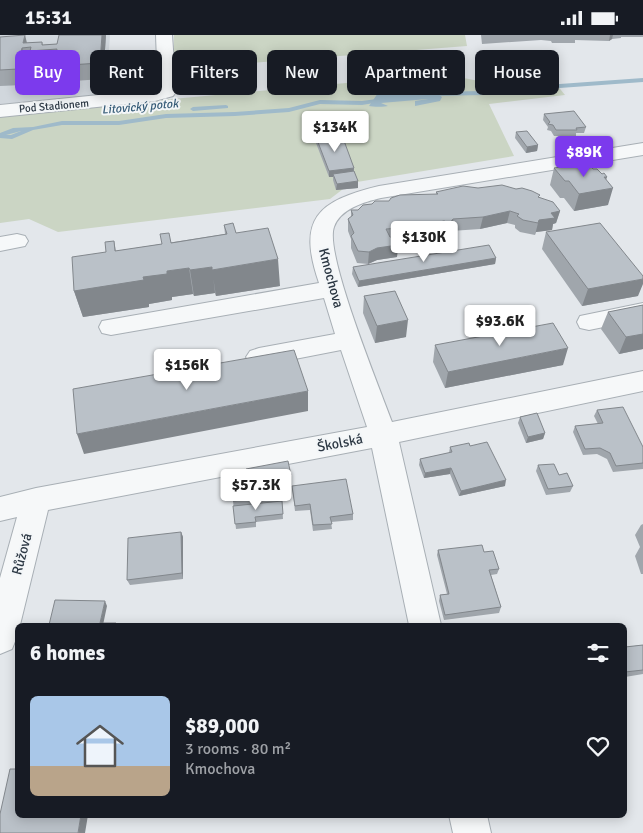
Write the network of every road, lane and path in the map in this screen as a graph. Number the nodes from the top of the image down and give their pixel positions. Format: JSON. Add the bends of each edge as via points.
{"nodes":[{"id":1,"x":164,"y":35,"type":"edge"},
{"id":2,"x":0,"y":111,"type":"edge"},
{"id":3,"x":643,"y":149,"type":"edge"},
{"id":4,"x":332,"y":289,"type":"junction"},
{"id":5,"x":643,"y":311,"type":"edge"},
{"id":6,"x":589,"y":322,"type":"dead end"},
{"id":7,"x":110,"y":327,"type":"dead end"},
{"id":8,"x":350,"y":340,"type":"junction"},
{"id":9,"x":232,"y":362,"type":"edge"},
{"id":10,"x":642,"y":384,"type":"edge"},
{"id":11,"x":383,"y":435,"type":"junction"},
{"id":12,"x":36,"y":500,"type":"junction"},
{"id":13,"x":0,"y":509,"type":"edge"},
{"id":14,"x":425,"y":623,"type":"edge"},
{"id":15,"x":0,"y":638,"type":"edge"},
{"id":16,"x":469,"y":818,"type":"edge"},
{"id":17,"x":472,"y":833,"type":"edge"}],
"edges":[{"from":1,"to":2,"type":"street","name":"Pod Stadionem","via":[[167,92],[154,96]]},
{"from":3,"to":4,"type":"street","name":"Kmochova","via":[[379,192],[345,203],[331,212],[320,236]]},
{"from":4,"to":7,"type":"street"},
{"from":4,"to":8,"type":"street","name":"Kmochova"},
{"from":5,"to":6,"type":"street"},
{"from":8,"to":9,"type":"street"},
{"from":8,"to":11,"type":"street","name":"Kmochova"},
{"from":10,"to":11,"type":"street","name":"Školská"},
{"from":11,"to":12,"type":"street","name":"Školská"},
{"from":11,"to":14,"type":"street","name":"Kmochova"},
{"from":12,"to":13,"type":"street","name":"Školská"},
{"from":12,"to":15,"type":"street","name":"Růžová"},
{"from":16,"to":17,"type":"street"}]}
